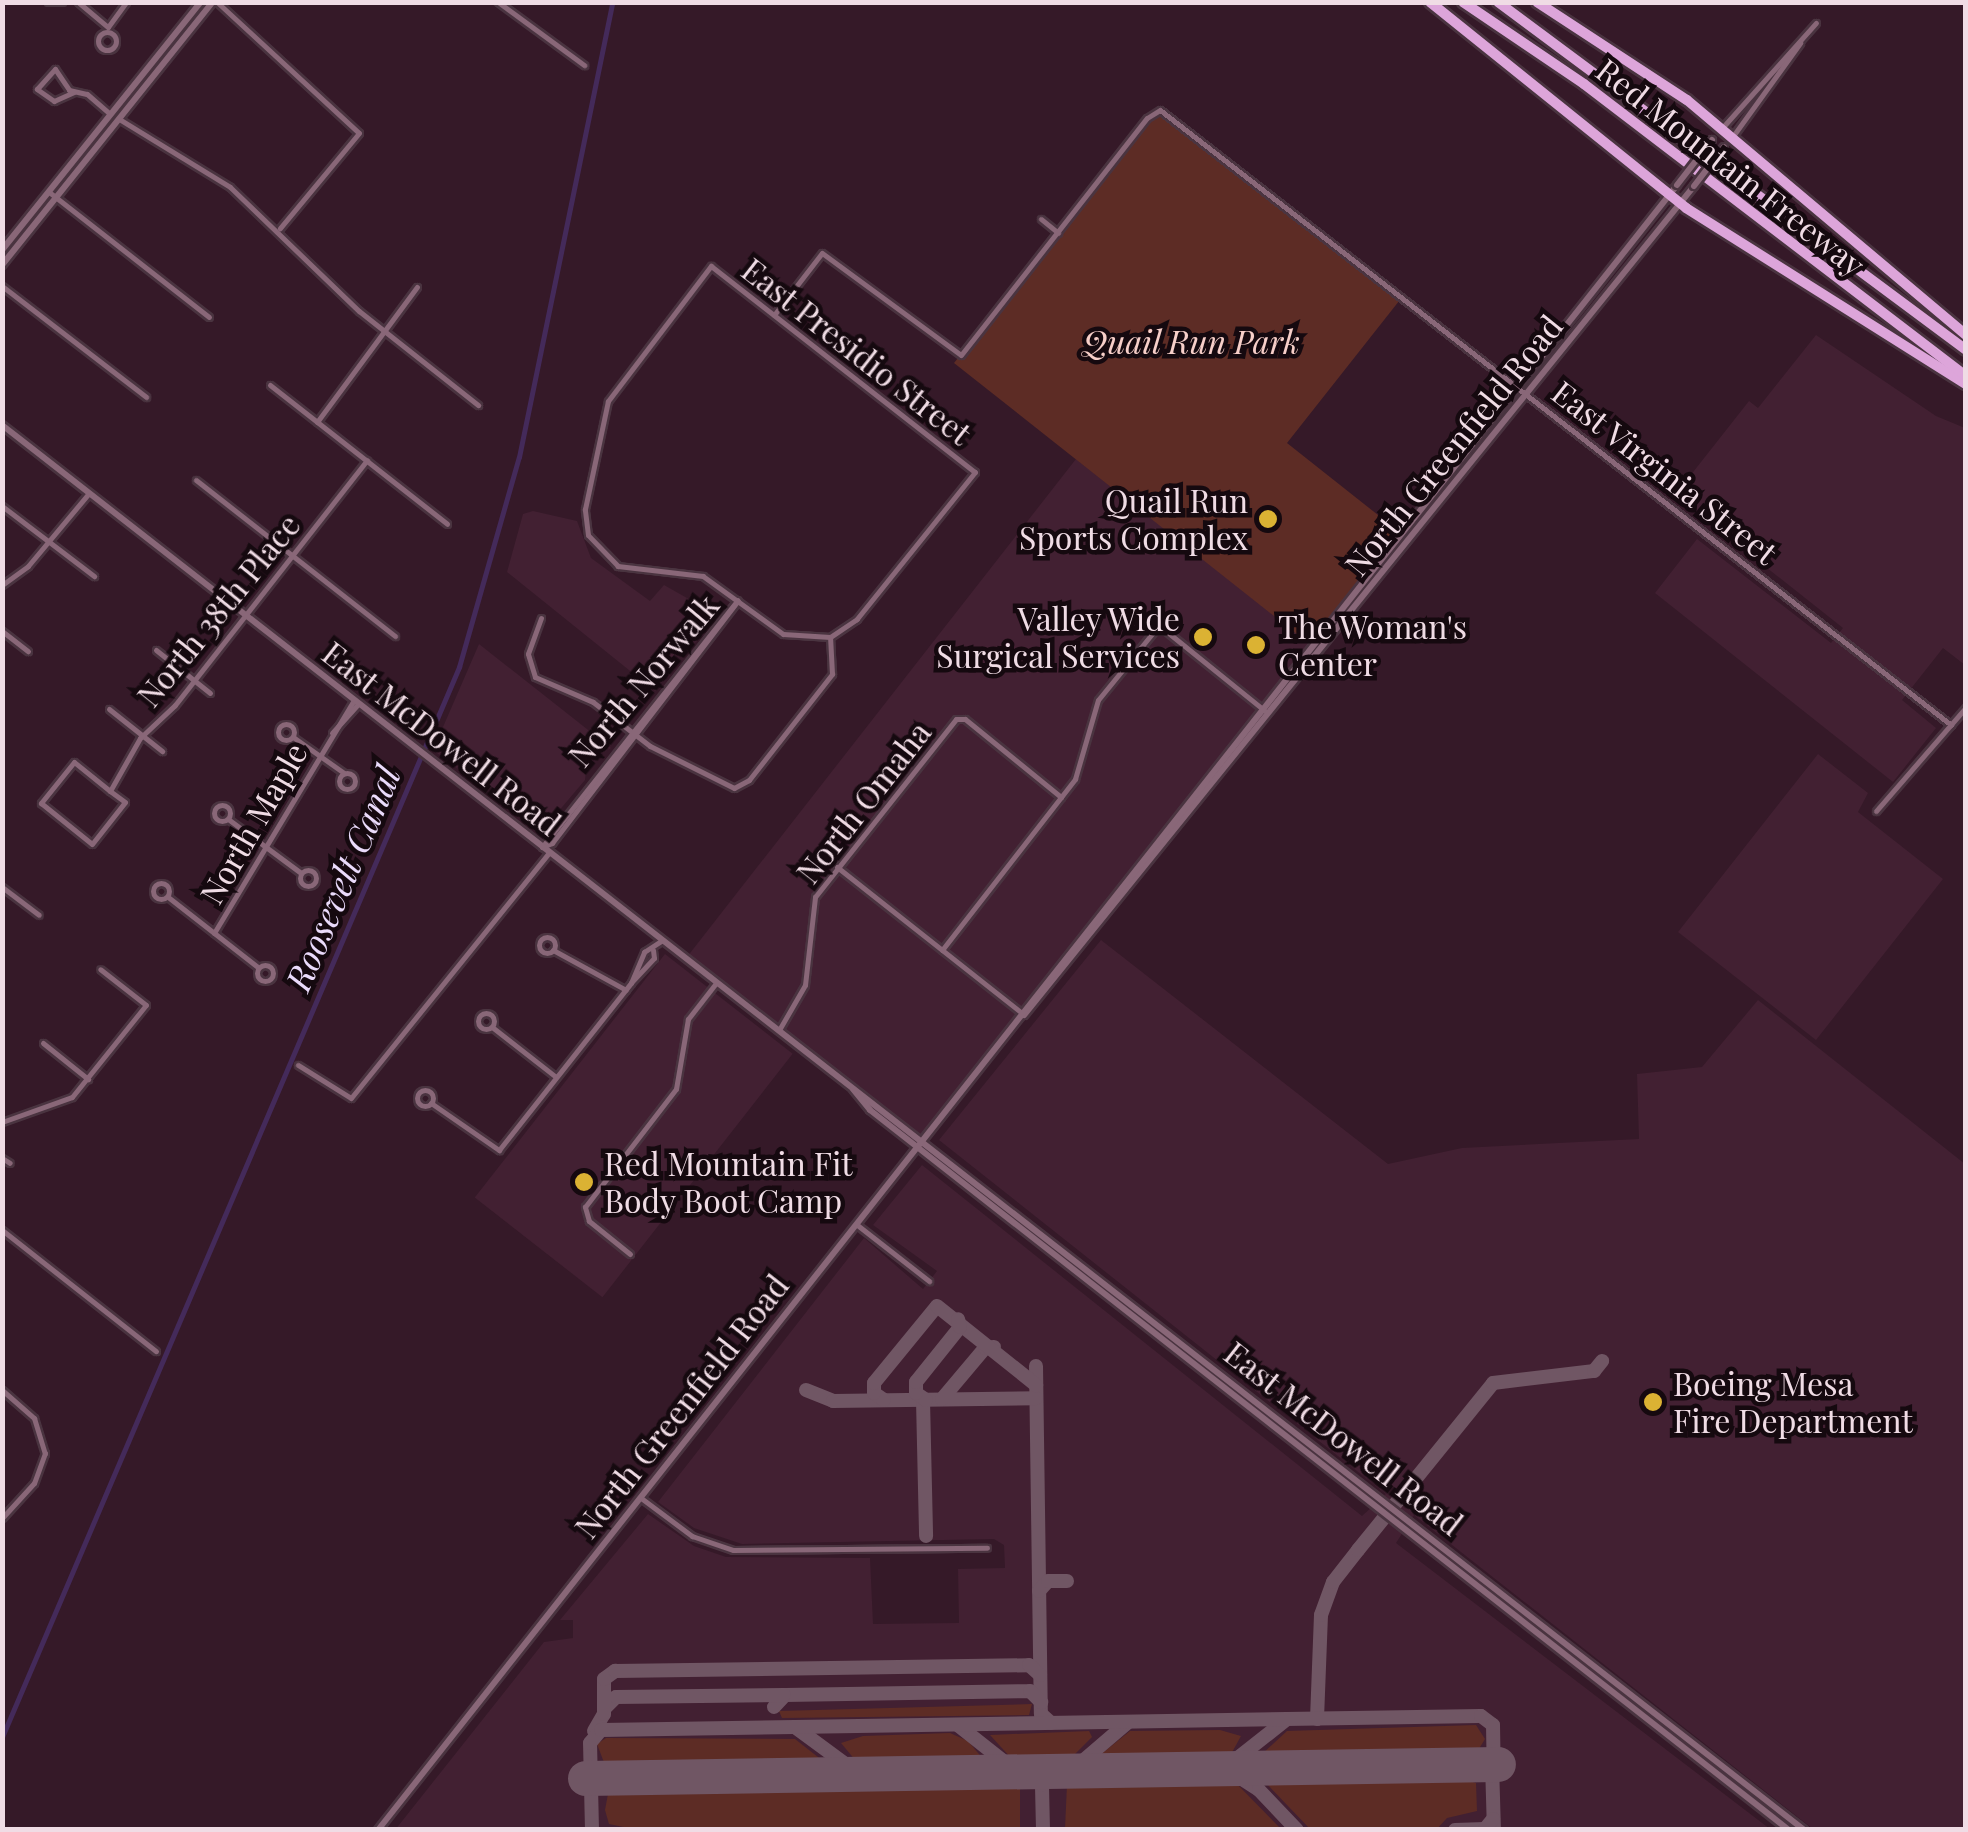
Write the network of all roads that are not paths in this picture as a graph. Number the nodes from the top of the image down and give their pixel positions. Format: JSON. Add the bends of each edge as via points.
{"nodes":[{"id":1,"x":48,"y":2,"type":"edge"},
{"id":2,"x":62,"y":2,"type":"edge"},
{"id":3,"x":78,"y":2,"type":"edge"},
{"id":4,"x":126,"y":2,"type":"edge"},
{"id":5,"x":201,"y":2,"type":"edge"},
{"id":6,"x":215,"y":2,"type":"edge"},
{"id":7,"x":498,"y":2,"type":"edge"},
{"id":8,"x":1430,"y":2,"type":"edge"},
{"id":9,"x":1462,"y":2,"type":"edge"},
{"id":10,"x":1498,"y":2,"type":"edge"},
{"id":11,"x":1537,"y":2,"type":"edge"},
{"id":12,"x":1816,"y":23,"type":"dead end"},
{"id":13,"x":1801,"y":40,"type":"junction"},
{"id":14,"x":584,"y":65,"type":"dead end"},
{"id":15,"x":74,"y":92,"type":"junction"},
{"id":16,"x":110,"y":115,"type":"junction"},
{"id":17,"x":119,"y":119,"type":"junction"},
{"id":18,"x":1718,"y":133,"type":"junction"},
{"id":19,"x":1733,"y":136,"type":"junction"},
{"id":20,"x":52,"y":195,"type":"junction"},
{"id":21,"x":1669,"y":195,"type":"junction"},
{"id":22,"x":1684,"y":199,"type":"junction"},
{"id":23,"x":1041,"y":219,"type":"dead end"},
{"id":24,"x":280,"y":228,"type":"junction"},
{"id":25,"x":1059,"y":233,"type":"junction"},
{"id":26,"x":2,"y":250,"type":"edge"},
{"id":27,"x":2,"y":265,"type":"edge"},
{"id":28,"x":2,"y":286,"type":"edge"},
{"id":29,"x":416,"y":287,"type":"dead end"},
{"id":30,"x":774,"y":315,"type":"junction"},
{"id":31,"x":209,"y":317,"type":"dead end"},
{"id":32,"x":385,"y":334,"type":"junction"},
{"id":33,"x":1966,"y":335,"type":"edge"},
{"id":34,"x":1966,"y":350,"type":"edge"},
{"id":35,"x":1966,"y":376,"type":"edge"},
{"id":36,"x":1966,"y":384,"type":"edge"},
{"id":37,"x":270,"y":385,"type":"dead end"},
{"id":38,"x":1518,"y":386,"type":"junction"},
{"id":39,"x":1526,"y":392,"type":"junction"},
{"id":40,"x":146,"y":397,"type":"dead end"},
{"id":41,"x":478,"y":405,"type":"dead end"},
{"id":42,"x":317,"y":422,"type":"junction"},
{"id":43,"x":2,"y":425,"type":"edge"},
{"id":44,"x":366,"y":460,"type":"junction"},
{"id":45,"x":196,"y":480,"type":"dead end"},
{"id":46,"x":89,"y":493,"type":"junction"},
{"id":47,"x":2,"y":506,"type":"edge"},
{"id":48,"x":447,"y":524,"type":"dead end"},
{"id":49,"x":49,"y":541,"type":"junction"},
{"id":50,"x":292,"y":556,"type":"junction"},
{"id":51,"x":94,"y":576,"type":"dead end"},
{"id":52,"x":2,"y":586,"type":"edge"},
{"id":53,"x":738,"y":600,"type":"junction"},
{"id":54,"x":246,"y":615,"type":"junction"},
{"id":55,"x":542,"y":618,"type":"dead end"},
{"id":56,"x":2,"y":631,"type":"edge"},
{"id":57,"x":395,"y":636,"type":"dead end"},
{"id":58,"x":830,"y":637,"type":"junction"},
{"id":59,"x":156,"y":650,"type":"dead end"},
{"id":60,"x":28,"y":651,"type":"dead end"},
{"id":61,"x":688,"y":657,"type":"junction"},
{"id":62,"x":695,"y":662,"type":"junction"},
{"id":63,"x":194,"y":680,"type":"junction"},
{"id":64,"x":210,"y":693,"type":"dead end"},
{"id":65,"x":356,"y":702,"type":"junction"},
{"id":66,"x":1966,"y":707,"type":"edge"},
{"id":67,"x":109,"y":709,"type":"dead end"},
{"id":68,"x":1262,"y":709,"type":"junction"},
{"id":69,"x":1270,"y":715,"type":"junction"},
{"id":70,"x":1951,"y":725,"type":"junction"},
{"id":71,"x":633,"y":733,"type":"junction"},
{"id":72,"x":143,"y":736,"type":"junction"},
{"id":73,"x":292,"y":737,"type":"dead end"},
{"id":74,"x":162,"y":751,"type":"dead end"},
{"id":75,"x":319,"y":754,"type":"junction"},
{"id":76,"x":344,"y":773,"type":"dead end"},
{"id":77,"x":110,"y":791,"type":"junction"},
{"id":78,"x":1061,"y":797,"type":"junction"},
{"id":79,"x":1876,"y":811,"type":"dead end"},
{"id":80,"x":228,"y":819,"type":"dead end"},
{"id":81,"x":1170,"y":824,"type":"junction"},
{"id":82,"x":263,"y":844,"type":"junction"},
{"id":83,"x":542,"y":847,"type":"junction"},
{"id":84,"x":549,"y":853,"type":"junction"},
{"id":85,"x":838,"y":867,"type":"junction"},
{"id":86,"x":1145,"y":868,"type":"junction"},
{"id":87,"x":301,"y":872,"type":"dead end"},
{"id":88,"x":2,"y":887,"type":"edge"},
{"id":89,"x":168,"y":896,"type":"dead end"},
{"id":90,"x":39,"y":916,"type":"dead end"},
{"id":91,"x":214,"y":932,"type":"junction"},
{"id":92,"x":661,"y":940,"type":"junction"},
{"id":93,"x":553,"y":950,"type":"dead end"},
{"id":94,"x":653,"y":950,"type":"junction"},
{"id":95,"x":942,"y":950,"type":"junction"},
{"id":96,"x":259,"y":968,"type":"dead end"},
{"id":97,"x":100,"y":969,"type":"dead end"},
{"id":98,"x":631,"y":983,"type":"junction"},
{"id":99,"x":716,"y":984,"type":"junction"},
{"id":100,"x":626,"y":990,"type":"junction"},
{"id":101,"x":1024,"y":1015,"type":"junction"},
{"id":102,"x":492,"y":1027,"type":"dead end"},
{"id":103,"x":778,"y":1032,"type":"junction"},
{"id":104,"x":43,"y":1044,"type":"dead end"},
{"id":105,"x":298,"y":1065,"type":"dead end"},
{"id":106,"x":556,"y":1078,"type":"junction"},
{"id":107,"x":88,"y":1079,"type":"junction"},
{"id":108,"x":431,"y":1103,"type":"dead end"},
{"id":109,"x":2,"y":1122,"type":"edge"},
{"id":110,"x":921,"y":1144,"type":"junction"},
{"id":111,"x":2,"y":1158,"type":"edge"},
{"id":112,"x":10,"y":1164,"type":"dead end"},
{"id":113,"x":856,"y":1224,"type":"junction"},
{"id":114,"x":2,"y":1230,"type":"edge"},
{"id":115,"x":630,"y":1254,"type":"dead end"},
{"id":116,"x":928,"y":1281,"type":"dead end"},
{"id":117,"x":1111,"y":1293,"type":"junction"},
{"id":118,"x":156,"y":1351,"type":"dead end"},
{"id":119,"x":2,"y":1390,"type":"edge"},
{"id":120,"x":640,"y":1498,"type":"junction"},
{"id":121,"x":2,"y":1518,"type":"edge"},
{"id":122,"x":987,"y":1548,"type":"dead end"},
{"id":123,"x":378,"y":1830,"type":"edge"},
{"id":124,"x":1789,"y":1830,"type":"edge"},
{"id":125,"x":1804,"y":1830,"type":"edge"}],
"edges":[{"from":1,"to":2,"type":"street"},
{"from":3,"to":4,"type":"street","via":[[108,30]]},
{"from":5,"to":16,"type":"main road"},
{"from":6,"to":17,"type":"main road"},
{"from":6,"to":24,"type":"street","via":[[359,133]]},
{"from":7,"to":14,"type":"street"},
{"from":8,"to":21,"type":"highway"},
{"from":9,"to":35,"type":"highway","name":"Red Mountain Freeway","via":[[1584,84]]},
{"from":10,"to":34,"type":"highway","name":"Red Mountain Freeway"},
{"from":11,"to":18,"type":"highway","via":[[1607,43]]},
{"from":12,"to":13,"type":"street","name":"North Greenfield Road"},
{"from":13,"to":18,"type":"street","name":"North Greenfield Road"},
{"from":13,"to":19,"type":"street","name":"North Greenfield Road","via":[[1796,57]]},
{"from":15,"to":15,"type":"street","via":[[49,68],[37,89],[54,100]]},
{"from":15,"to":16,"type":"street"},
{"from":16,"to":17,"type":"street"},
{"from":16,"to":20,"type":"main road"},
{"from":17,"to":20,"type":"main road"},
{"from":17,"to":24,"type":"street","via":[[213,173]]},
{"from":18,"to":19,"type":"highway"},
{"from":18,"to":21,"type":"main road","name":"North Greenfield Road","bridge":true},
{"from":19,"to":22,"type":"main road","name":"North Greenfield Road","bridge":true},
{"from":19,"to":33,"type":"highway"},
{"from":20,"to":26,"type":"main road"},
{"from":20,"to":27,"type":"main road"},
{"from":20,"to":31,"type":"street"},
{"from":21,"to":22,"type":"highway"},
{"from":21,"to":38,"type":"main road","name":"North Greenfield Road"},
{"from":22,"to":36,"type":"highway","via":[[1847,316]]},
{"from":22,"to":39,"type":"main road","name":"North Greenfield Road"},
{"from":23,"to":25,"type":"street"},
{"from":24,"to":32,"type":"street"},
{"from":25,"to":30,"type":"street","via":[[962,355],[822,254]]},
{"from":25,"to":38,"type":"street","name":"East Virginia Street","via":[[1160,110]]},
{"from":28,"to":40,"type":"street"},
{"from":29,"to":32,"type":"street"},
{"from":30,"to":53,"type":"street","name":"East Presidio Street","via":[[711,266],[608,401],[585,510],[593,545],[618,566],[702,576]]},
{"from":30,"to":58,"type":"street","name":"East Presidio Street","via":[[975,472],[857,619]]},
{"from":32,"to":41,"type":"street"},
{"from":32,"to":42,"type":"street"},
{"from":37,"to":42,"type":"street"},
{"from":38,"to":39,"type":"street","name":"East Virginia Street"},
{"from":38,"to":68,"type":"main road","name":"North Greenfield Road"},
{"from":39,"to":69,"type":"main road","name":"North Greenfield Road"},
{"from":39,"to":70,"type":"street","name":"East Virginia Street"},
{"from":42,"to":44,"type":"street"},
{"from":43,"to":46,"type":"main road","name":"East McDowell Road"},
{"from":44,"to":48,"type":"street"},
{"from":44,"to":50,"type":"street","name":"North 38th Place"},
{"from":45,"to":50,"type":"street"},
{"from":46,"to":49,"type":"street"},
{"from":46,"to":54,"type":"main road","name":"East McDowell Road"},
{"from":47,"to":49,"type":"street"},
{"from":49,"to":51,"type":"street"},
{"from":49,"to":52,"type":"street"},
{"from":50,"to":54,"type":"street","name":"North 38th Place"},
{"from":50,"to":57,"type":"street"},
{"from":53,"to":58,"type":"street","via":[[784,634]]},
{"from":53,"to":61,"type":"street","name":"North Norwalk"},
{"from":53,"to":62,"type":"street","name":"North Norwalk"},
{"from":54,"to":63,"type":"street","name":"North 38th Place"},
{"from":54,"to":65,"type":"main road","name":"East McDowell Road"},
{"from":55,"to":71,"type":"street","via":[[528,654],[535,677],[593,702]]},
{"from":56,"to":60,"type":"street"},
{"from":58,"to":71,"type":"street","via":[[832,674],[744,786],[730,788]]},
{"from":59,"to":63,"type":"street"},
{"from":61,"to":62,"type":"street"},
{"from":61,"to":71,"type":"street","name":"North Norwalk"},
{"from":62,"to":71,"type":"street","name":"North Norwalk"},
{"from":63,"to":64,"type":"street"},
{"from":63,"to":72,"type":"street","name":"North 38th Place"},
{"from":65,"to":75,"type":"street","name":"North Maple"},
{"from":65,"to":83,"type":"main road","name":"East McDowell Road"},
{"from":66,"to":70,"type":"street"},
{"from":67,"to":72,"type":"street"},
{"from":68,"to":69,"type":"street"},
{"from":68,"to":78,"type":"street","via":[[1166,631],[1155,630],[1104,689],[1082,766]]},
{"from":68,"to":81,"type":"main road","name":"North Greenfield Road"},
{"from":69,"to":86,"type":"main road","name":"North Greenfield Road"},
{"from":70,"to":79,"type":"street"},
{"from":71,"to":83,"type":"street","name":"North Norwalk","via":[[552,843]]},
{"from":72,"to":74,"type":"street"},
{"from":72,"to":77,"type":"street","name":"North 38th Place"},
{"from":73,"to":75,"type":"street"},
{"from":75,"to":76,"type":"street"},
{"from":75,"to":82,"type":"street","name":"North Maple"},
{"from":77,"to":77,"type":"street","name":"North 38th Place","via":[[126,802],[92,844],[41,803],[74,762]]},
{"from":78,"to":85,"type":"street","name":"North Omaha","via":[[961,718]]},
{"from":78,"to":95,"type":"street"},
{"from":80,"to":82,"type":"street"},
{"from":81,"to":86,"type":"main road"},
{"from":81,"to":101,"type":"main road","name":"North Greenfield Road"},
{"from":82,"to":87,"type":"street"},
{"from":82,"to":91,"type":"street","name":"North Maple"},
{"from":83,"to":84,"type":"main road","name":"East McDowell Road"},
{"from":84,"to":92,"type":"main road","name":"East McDowell Road"},
{"from":84,"to":105,"type":"street","via":[[351,1098]]},
{"from":85,"to":95,"type":"street"},
{"from":85,"to":103,"type":"street","name":"North Omaha","via":[[812,903],[804,985]]},
{"from":86,"to":101,"type":"main road","name":"North Greenfield Road"},
{"from":88,"to":90,"type":"street"},
{"from":89,"to":91,"type":"street"},
{"from":91,"to":96,"type":"street"},
{"from":92,"to":94,"type":"street"},
{"from":92,"to":99,"type":"main road","name":"East McDowell Road"},
{"from":93,"to":100,"type":"street"},
{"from":94,"to":98,"type":"street","via":[[636,964]]},
{"from":94,"to":98,"type":"street","via":[[654,958]]},
{"from":95,"to":101,"type":"street"},
{"from":97,"to":107,"type":"street","via":[[146,1006]]},
{"from":98,"to":100,"type":"street"},
{"from":99,"to":103,"type":"main road","name":"East McDowell Road"},
{"from":99,"to":115,"type":"street","via":[[684,1030],[676,1089],[584,1213]]},
{"from":100,"to":106,"type":"street"},
{"from":101,"to":110,"type":"main road","name":"North Greenfield Road"},
{"from":102,"to":106,"type":"street"},
{"from":103,"to":110,"type":"main road","name":"East McDowell Road"},
{"from":104,"to":107,"type":"street"},
{"from":106,"to":108,"type":"street","via":[[492,1151]]},
{"from":107,"to":109,"type":"street","via":[[62,1103]]},
{"from":110,"to":113,"type":"main road","name":"North Greenfield Road"},
{"from":110,"to":117,"type":"main road","name":"East McDowell Road"},
{"from":111,"to":112,"type":"street"},
{"from":113,"to":116,"type":"street"},
{"from":113,"to":120,"type":"main road","name":"North Greenfield Road"},
{"from":114,"to":118,"type":"street"},
{"from":117,"to":124,"type":"main road","name":"East McDowell Road"},
{"from":117,"to":125,"type":"main road","name":"East McDowell Road"},
{"from":119,"to":121,"type":"street","via":[[34,1418],[44,1453],[34,1483]]},
{"from":120,"to":122,"type":"street","via":[[692,1536],[734,1550]]},
{"from":120,"to":123,"type":"main road","name":"North Greenfield Road"}]}
